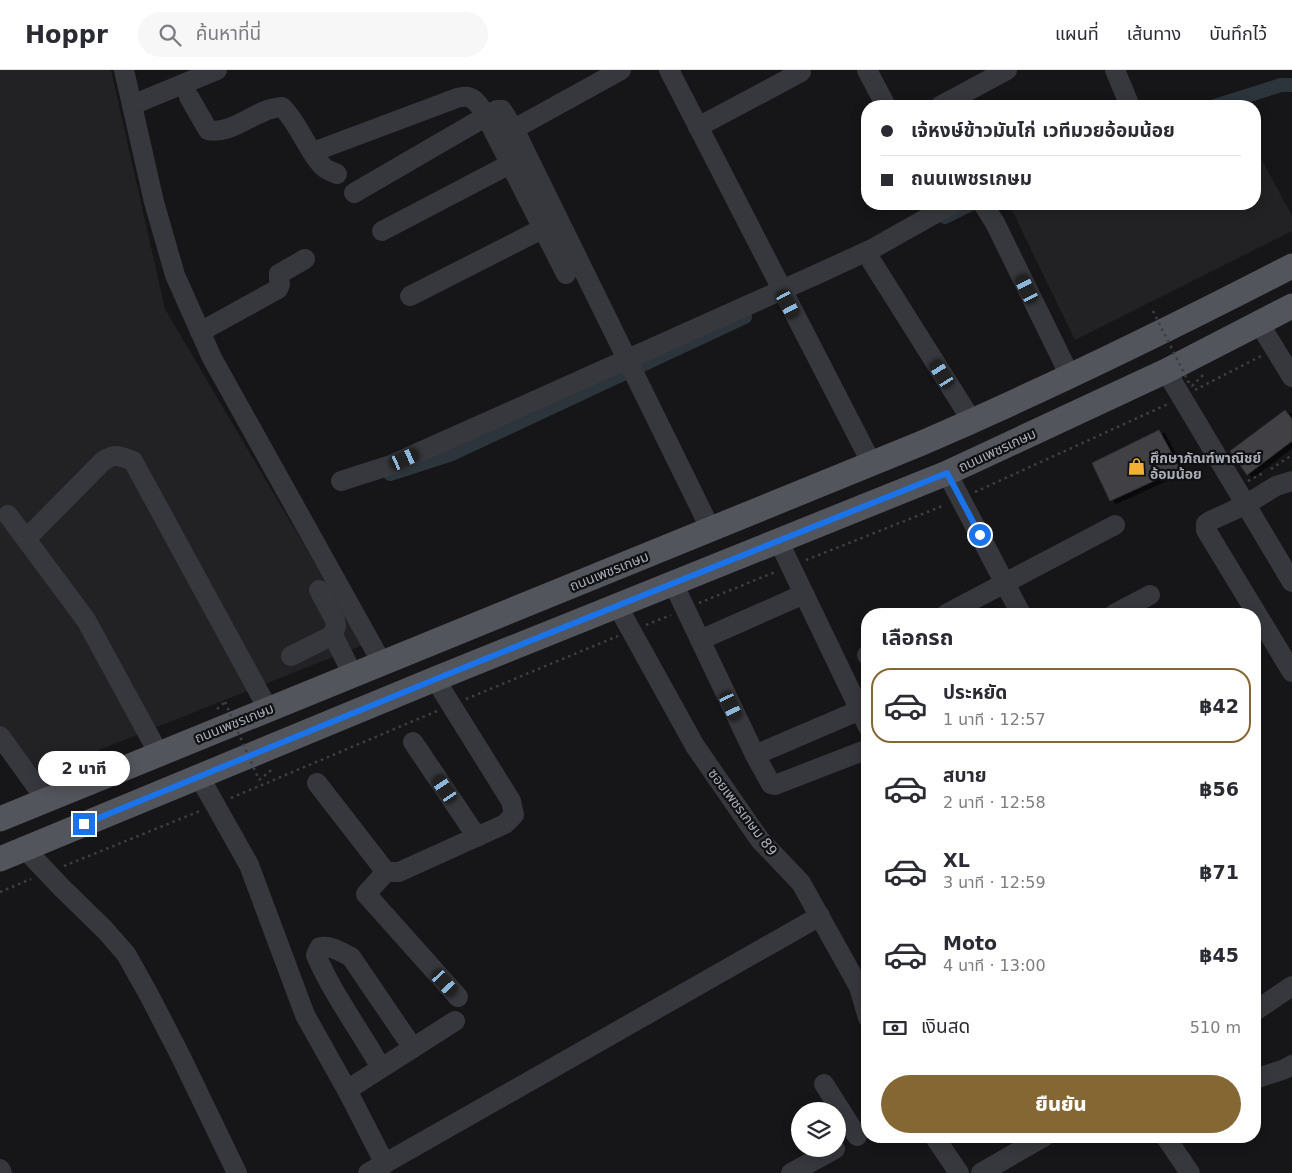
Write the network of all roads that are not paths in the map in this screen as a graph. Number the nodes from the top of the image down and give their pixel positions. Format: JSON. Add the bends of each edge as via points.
{"nodes":[{"id":1,"x":124,"y":70,"type":"edge"},
{"id":2,"x":217,"y":70,"type":"edge"},
{"id":3,"x":621,"y":70,"type":"edge"},
{"id":4,"x":668,"y":70,"type":"edge"},
{"id":5,"x":867,"y":70,"type":"edge"},
{"id":6,"x":1007,"y":70,"type":"edge"},
{"id":7,"x":1115,"y":70,"type":"edge"},
{"id":8,"x":801,"y":72,"type":"dead end"},
{"id":9,"x":188,"y":97,"type":"dead end"},
{"id":10,"x":883,"y":100,"type":"edge"},
{"id":11,"x":951,"y":100,"type":"edge"},
{"id":12,"x":1128,"y":100,"type":"edge"},
{"id":13,"x":132,"y":105,"type":"junction"},
{"id":14,"x":486,"y":116,"type":"junction"},
{"id":15,"x":698,"y":127,"type":"junction"},
{"id":16,"x":514,"y":129,"type":"junction"},
{"id":17,"x":312,"y":152,"type":"junction"},
{"id":18,"x":510,"y":164,"type":"junction"},
{"id":19,"x":336,"y":174,"type":"dead end"},
{"id":20,"x":354,"y":193,"type":"dead end"},
{"id":21,"x":941,"y":210,"type":"edge"},
{"id":22,"x":987,"y":210,"type":"edge"},
{"id":23,"x":542,"y":229,"type":"junction"},
{"id":24,"x":382,"y":231,"type":"dead end"},
{"id":25,"x":305,"y":259,"type":"dead end"},
{"id":26,"x":872,"y":262,"type":"dead end"},
{"id":27,"x":1292,"y":266,"type":"edge"},
{"id":28,"x":566,"y":274,"type":"dead end"},
{"id":29,"x":784,"y":295,"type":"junction"},
{"id":30,"x":410,"y":296,"type":"dead end"},
{"id":31,"x":1292,"y":306,"type":"edge"},
{"id":32,"x":1203,"y":312,"type":"junction"},
{"id":33,"x":1259,"y":323,"type":"junction"},
{"id":34,"x":200,"y":332,"type":"junction"},
{"id":35,"x":1147,"y":339,"type":"junction"},
{"id":36,"x":1220,"y":343,"type":"junction"},
{"id":37,"x":630,"y":365,"type":"junction"},
{"id":38,"x":1166,"y":371,"type":"junction"},
{"id":39,"x":1070,"y":376,"type":"junction"},
{"id":40,"x":1292,"y":377,"type":"edge"},
{"id":41,"x":1016,"y":401,"type":"junction"},
{"id":42,"x":972,"y":421,"type":"junction"},
{"id":43,"x":1034,"y":433,"type":"junction"},
{"id":44,"x":872,"y":464,"type":"junction"},
{"id":45,"x":947,"y":473,"type":"junction"},
{"id":46,"x":340,"y":481,"type":"dead end"},
{"id":47,"x":1292,"y":481,"type":"edge"},
{"id":48,"x":1240,"y":496,"type":"junction"},
{"id":49,"x":8,"y":515,"type":"dead end"},
{"id":50,"x":1115,"y":525,"type":"dead end"},
{"id":51,"x":711,"y":530,"type":"junction"},
{"id":52,"x":26,"y":539,"type":"junction"},
{"id":53,"x":779,"y":542,"type":"junction"},
{"id":54,"x":1292,"y":582,"type":"edge"},
{"id":55,"x":1005,"y":583,"type":"junction"},
{"id":56,"x":673,"y":584,"type":"junction"},
{"id":57,"x":319,"y":590,"type":"dead end"},
{"id":58,"x":804,"y":594,"type":"junction"},
{"id":59,"x":1150,"y":595,"type":"dead end"},
{"id":60,"x":617,"y":605,"type":"junction"},
{"id":61,"x":957,"y":608,"type":"edge"},
{"id":62,"x":1018,"y":608,"type":"edge"},
{"id":63,"x":1125,"y":608,"type":"edge"},
{"id":64,"x":1252,"y":608,"type":"edge"},
{"id":65,"x":1261,"y":623,"type":"edge"},
{"id":66,"x":333,"y":634,"type":"junction"},
{"id":67,"x":700,"y":640,"type":"junction"},
{"id":68,"x":291,"y":656,"type":"dead end"},
{"id":69,"x":382,"y":663,"type":"junction"},
{"id":70,"x":1292,"y":672,"type":"edge"},
{"id":71,"x":353,"y":675,"type":"junction"},
{"id":72,"x":435,"y":679,"type":"junction"},
{"id":73,"x":268,"y":709,"type":"junction"},
{"id":74,"x":861,"y":713,"type":"edge"},
{"id":75,"x":861,"y":720,"type":"edge"},
{"id":76,"x":0,"y":736,"type":"edge"},
{"id":77,"x":412,"y":742,"type":"dead end"},
{"id":78,"x":159,"y":754,"type":"junction"},
{"id":79,"x":755,"y":755,"type":"junction"},
{"id":80,"x":861,"y":756,"type":"edge"},
{"id":81,"x":200,"y":776,"type":"junction"},
{"id":82,"x":317,"y":783,"type":"dead end"},
{"id":83,"x":46,"y":800,"type":"junction"},
{"id":84,"x":0,"y":819,"type":"edge"},
{"id":85,"x":477,"y":837,"type":"junction"},
{"id":86,"x":24,"y":849,"type":"junction"},
{"id":87,"x":0,"y":859,"type":"edge"},
{"id":88,"x":386,"y":872,"type":"junction"},
{"id":89,"x":820,"y":916,"type":"junction"},
{"id":90,"x":1292,"y":986,"type":"edge"},
{"id":91,"x":861,"y":994,"type":"edge"},
{"id":92,"x":458,"y":997,"type":"dead end"},
{"id":93,"x":1261,"y":1007,"type":"edge"},
{"id":94,"x":455,"y":1021,"type":"dead end"},
{"id":95,"x":413,"y":1048,"type":"junction"},
{"id":96,"x":1292,"y":1065,"type":"edge"},
{"id":97,"x":381,"y":1068,"type":"junction"},
{"id":98,"x":1261,"y":1077,"type":"edge"},
{"id":99,"x":824,"y":1084,"type":"dead end"},
{"id":100,"x":347,"y":1090,"type":"junction"},
{"id":101,"x":861,"y":1132,"type":"edge"},
{"id":102,"x":861,"y":1134,"type":"edge"},
{"id":103,"x":846,"y":1142,"type":"edge"},
{"id":104,"x":939,"y":1143,"type":"edge"},
{"id":105,"x":1034,"y":1143,"type":"edge"},
{"id":106,"x":1171,"y":1143,"type":"edge"},
{"id":107,"x":820,"y":1157,"type":"edge"},
{"id":108,"x":376,"y":1169,"type":"edge"},
{"id":109,"x":0,"y":1170,"type":"edge"},
{"id":110,"x":2,"y":1173,"type":"edge"},
{"id":111,"x":237,"y":1173,"type":"edge"},
{"id":112,"x":791,"y":1173,"type":"edge"},
{"id":113,"x":959,"y":1173,"type":"edge"},
{"id":114,"x":980,"y":1173,"type":"edge"},
{"id":115,"x":1190,"y":1173,"type":"edge"}],
"edges":[{"from":1,"to":13,"type":"street"},
{"from":2,"to":13,"type":"street"},
{"from":3,"to":16,"type":"street"},
{"from":4,"to":15,"type":"street"},
{"from":5,"to":10,"type":"street"},
{"from":6,"to":11,"type":"street"},
{"from":7,"to":12,"type":"street"},
{"from":8,"to":15,"type":"street"},
{"from":9,"to":17,"type":"street","via":[[208,130],[216,133],[265,110],[282,107]]},
{"from":13,"to":34,"type":"street","via":[[163,239]]},
{"from":14,"to":16,"type":"street","via":[[502,110]]},
{"from":14,"to":17,"type":"street","via":[[473,98],[462,96]]},
{"from":14,"to":18,"type":"street"},
{"from":14,"to":20,"type":"street"},
{"from":15,"to":29,"type":"street"},
{"from":16,"to":37,"type":"street"},
{"from":17,"to":19,"type":"street","via":[[326,169]]},
{"from":18,"to":23,"type":"street"},
{"from":18,"to":24,"type":"street"},
{"from":21,"to":29,"type":"street"},
{"from":22,"to":39,"type":"street"},
{"from":23,"to":28,"type":"street"},
{"from":23,"to":30,"type":"street"},
{"from":25,"to":34,"type":"street","via":[[279,274],[278,289]]},
{"from":26,"to":42,"type":"street"},
{"from":27,"to":32,"type":"main road","name":"ถนนเพชรเกษม"},
{"from":29,"to":37,"type":"street"},
{"from":29,"to":44,"type":"street"},
{"from":31,"to":33,"type":"main road","name":"ถนนเพชรเกษม"},
{"from":32,"to":35,"type":"main road","name":"ถนนเพชรเกษม"},
{"from":32,"to":36,"type":"main road"},
{"from":33,"to":36,"type":"main road","name":"ถนนเพชรเกษม"},
{"from":33,"to":40,"type":"street"},
{"from":34,"to":69,"type":"street"},
{"from":35,"to":38,"type":"main road"},
{"from":35,"to":39,"type":"main road","name":"ถนนเพชรเกษม"},
{"from":36,"to":38,"type":"main road","name":"ถนนเพชรเกษม"},
{"from":37,"to":46,"type":"street","via":[[391,465]]},
{"from":37,"to":51,"type":"street"},
{"from":38,"to":43,"type":"main road","name":"ถนนเพชรเกษม"},
{"from":38,"to":48,"type":"street","via":[[1186,392]]},
{"from":39,"to":41,"type":"main road","name":"ถนนเพชรเกษม"},
{"from":41,"to":42,"type":"main road","name":"ถนนเพชรเกษม"},
{"from":41,"to":43,"type":"main road"},
{"from":42,"to":44,"type":"main road","name":"ถนนเพชรเกษม"},
{"from":43,"to":45,"type":"main road","name":"ถนนเพชรเกษม"},
{"from":44,"to":51,"type":"main road","name":"ถนนเพชรเกษม"},
{"from":45,"to":53,"type":"main road","name":"ถนนเพชรเกษม"},
{"from":45,"to":55,"type":"street"},
{"from":47,"to":48,"type":"street"},
{"from":48,"to":54,"type":"street"},
{"from":48,"to":64,"type":"street","via":[[1206,524],[1206,530]]},
{"from":49,"to":52,"type":"street"},
{"from":50,"to":55,"type":"street"},
{"from":51,"to":69,"type":"main road","name":"ถนนเพชรเกษม"},
{"from":52,"to":73,"type":"street","via":[[102,461],[111,455],[133,461]]},
{"from":52,"to":78,"type":"street","via":[[86,620]]},
{"from":53,"to":56,"type":"main road","name":"ถนนเพชรเกษม"},
{"from":53,"to":58,"type":"street"},
{"from":55,"to":61,"type":"street"},
{"from":55,"to":62,"type":"street"},
{"from":56,"to":60,"type":"main road","name":"ถนนเพชรเกษม"},
{"from":56,"to":67,"type":"street"},
{"from":57,"to":66,"type":"street","via":[[335,620]]},
{"from":58,"to":67,"type":"street"},
{"from":58,"to":74,"type":"street"},
{"from":59,"to":63,"type":"street"},
{"from":60,"to":72,"type":"main road","name":"ถนนเพชรเกษม"},
{"from":60,"to":89,"type":"street","name":"ซอยเพชรเกษม 89","via":[[695,746],[760,840],[801,883]]},
{"from":65,"to":70,"type":"street"},
{"from":66,"to":68,"type":"street"},
{"from":66,"to":71,"type":"street"},
{"from":67,"to":79,"type":"street"},
{"from":69,"to":71,"type":"main road","name":"ถนนเพชรเกษม"},
{"from":71,"to":73,"type":"main road","name":"ถนนเพชรเกษม"},
{"from":72,"to":81,"type":"main road","name":"ถนนเพชรเกษม"},
{"from":72,"to":85,"type":"street","via":[[511,801],[514,814],[505,824]]},
{"from":73,"to":78,"type":"main road","name":"ถนนเพชรเกษม"},
{"from":75,"to":79,"type":"street"},
{"from":76,"to":83,"type":"street"},
{"from":77,"to":85,"type":"street"},
{"from":78,"to":83,"type":"main road","name":"ถนนเพชรเกษม"},
{"from":79,"to":80,"type":"street","via":[[769,782],[775,785]]},
{"from":81,"to":86,"type":"main road","name":"ถนนเพชรเกษม"},
{"from":81,"to":100,"type":"street","via":[[249,866],[305,1015]]},
{"from":82,"to":88,"type":"street"},
{"from":83,"to":84,"type":"main road","name":"ถนนเพชรเกษม"},
{"from":85,"to":88,"type":"street","via":[[399,872]]},
{"from":86,"to":87,"type":"main road","name":"ถนนเพชรเกษม"},
{"from":86,"to":111,"type":"street","via":[[37,875],[105,930],[126,954],[180,1055]]},
{"from":88,"to":92,"type":"street","via":[[366,894]]},
{"from":89,"to":91,"type":"street","name":"ซอยเพชรเกษม 89"},
{"from":89,"to":108,"type":"street"},
{"from":90,"to":93,"type":"street"},
{"from":94,"to":95,"type":"street"},
{"from":95,"to":97,"type":"street"},
{"from":95,"to":97,"type":"street","via":[[351,957],[335,949],[320,947],[316,955],[324,974]]},
{"from":96,"to":98,"type":"street"},
{"from":97,"to":100,"type":"street"},
{"from":99,"to":101,"type":"street"},
{"from":100,"to":108,"type":"street"},
{"from":102,"to":103,"type":"street"},
{"from":104,"to":113,"type":"street"},
{"from":105,"to":114,"type":"street"},
{"from":106,"to":115,"type":"street"},
{"from":107,"to":112,"type":"street"},
{"from":109,"to":110,"type":"street"}]}
